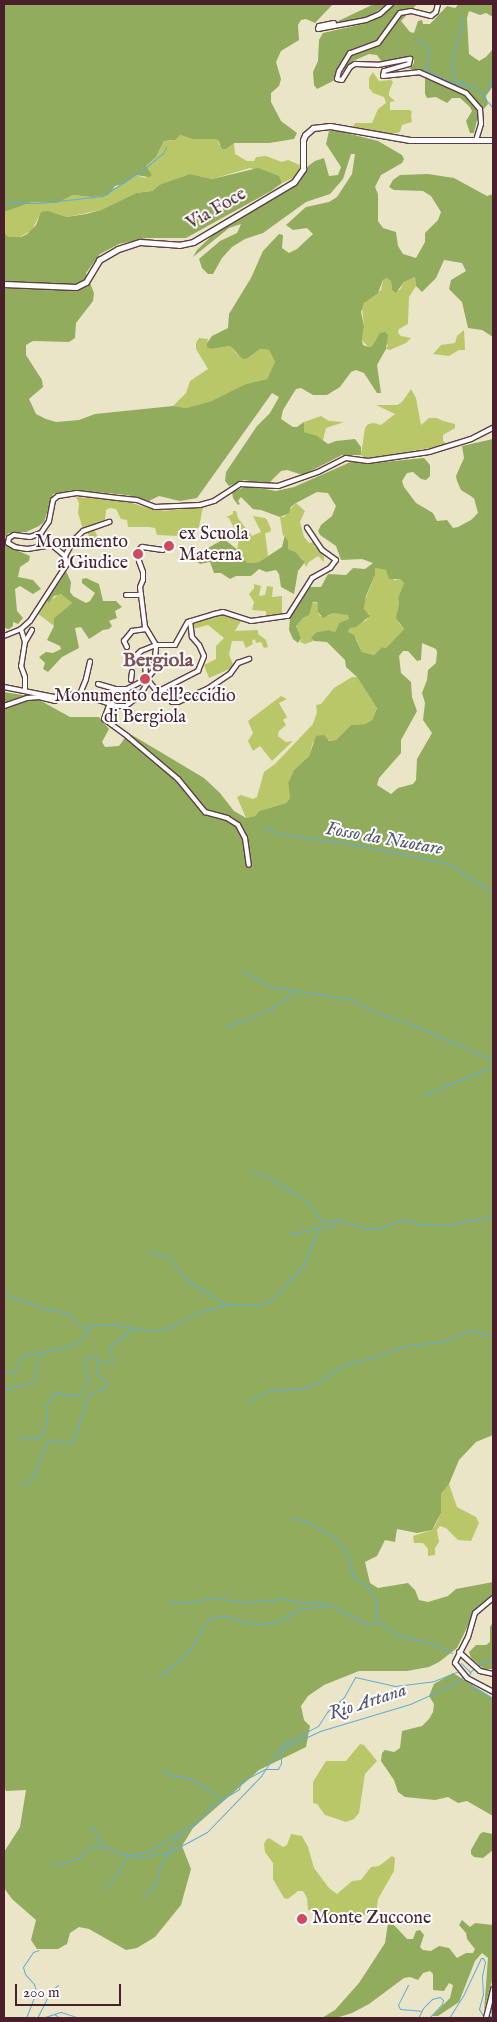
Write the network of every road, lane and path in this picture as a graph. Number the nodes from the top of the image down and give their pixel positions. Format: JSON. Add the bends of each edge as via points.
{"nodes":[{"id":1,"x":391,"y":4,"type":"edge"},
{"id":2,"x":438,"y":4,"type":"edge"},
{"id":3,"x":334,"y":23,"type":"dead end"},
{"id":4,"x":476,"y":140,"type":"junction"},
{"id":5,"x":493,"y":140,"type":"edge"},
{"id":6,"x":4,"y":284,"type":"edge"},
{"id":7,"x":493,"y":428,"type":"edge"},
{"id":8,"x":110,"y":522,"type":"dead end"},
{"id":9,"x":307,"y":528,"type":"dead end"},
{"id":10,"x":163,"y":550,"type":"dead end"},
{"id":11,"x":65,"y":556,"type":"junction"},
{"id":12,"x":126,"y":595,"type":"dead end"},
{"id":13,"x":141,"y":595,"type":"junction"},
{"id":14,"x":190,"y":621,"type":"junction"},
{"id":15,"x":21,"y":629,"type":"junction"},
{"id":16,"x":146,"y":629,"type":"junction"},
{"id":17,"x":32,"y":630,"type":"dead end"},
{"id":18,"x":4,"y":636,"type":"edge"},
{"id":19,"x":25,"y":642,"type":"junction"},
{"id":20,"x":156,"y":645,"type":"junction"},
{"id":21,"x":127,"y":647,"type":"dead end"},
{"id":22,"x":140,"y":653,"type":"junction"},
{"id":23,"x":249,"y":659,"type":"dead end"},
{"id":24,"x":90,"y":661,"type":"dead end"},
{"id":25,"x":130,"y":661,"type":"dead end"},
{"id":26,"x":132,"y":672,"type":"dead end"},
{"id":27,"x":147,"y":679,"type":"junction"},
{"id":28,"x":131,"y":680,"type":"dead end"},
{"id":29,"x":98,"y":684,"type":"dead end"},
{"id":30,"x":4,"y":687,"type":"edge"},
{"id":31,"x":115,"y":689,"type":"junction"},
{"id":32,"x":164,"y":689,"type":"junction"},
{"id":33,"x":25,"y":690,"type":"junction"},
{"id":34,"x":80,"y":694,"type":"junction"},
{"id":35,"x":60,"y":697,"type":"junction"},
{"id":36,"x":109,"y":703,"type":"junction"},
{"id":37,"x":4,"y":706,"type":"edge"},
{"id":38,"x":249,"y":865,"type":"dead end"},
{"id":39,"x":493,"y":1598,"type":"edge"},
{"id":40,"x":459,"y":1652,"type":"junction"},
{"id":41,"x":493,"y":1674,"type":"edge"},
{"id":42,"x":493,"y":1692,"type":"edge"},
{"id":43,"x":493,"y":1989,"type":"edge"},
{"id":44,"x":486,"y":2018,"type":"edge"}],
"edges":[{"from":1,"to":3,"type":"street","via":[[366,20],[318,29]]},
{"from":2,"to":4,"type":"street","via":[[431,16],[411,11],[400,13],[378,43],[350,53],[337,79],[342,80],[355,64],[378,65],[410,59],[409,64],[384,71],[382,75],[419,72],[466,93],[480,109],[481,124]]},
{"from":4,"to":5,"type":"main road"},
{"from":4,"to":6,"type":"main road","name":"Via Foce","via":[[399,139],[325,126],[312,129],[303,140],[303,169],[294,182],[193,242],[179,245],[140,242],[118,249],[99,260],[86,282],[76,287]]},
{"from":7,"to":11,"type":"street","via":[[471,439],[429,452],[368,461],[346,458],[278,486],[240,484],[214,501],[200,505],[154,507],[137,500],[62,494],[53,500],[49,521],[41,533],[30,537],[14,535],[8,543],[27,549],[52,545]]},
{"from":8,"to":11,"type":"street","via":[[83,531]]},
{"from":9,"to":14,"type":"street","via":[[322,550],[335,559],[332,565],[314,576],[286,616],[247,621],[223,612]]},
{"from":10,"to":13,"type":"street","via":[[140,548]]},
{"from":11,"to":15,"type":"street","via":[[66,568]]},
{"from":12,"to":13,"type":"street"},
{"from":13,"to":16,"type":"street"},
{"from":14,"to":20,"type":"street","via":[[175,645]]},
{"from":14,"to":32,"type":"street","via":[[192,637],[204,656],[196,673]]},
{"from":15,"to":18,"type":"street"},
{"from":15,"to":19,"type":"street"},
{"from":16,"to":20,"type":"street"},
{"from":16,"to":21,"type":"street","via":[[132,631],[124,641]]},
{"from":17,"to":19,"type":"street"},
{"from":19,"to":33,"type":"street","via":[[21,666]]},
{"from":20,"to":22,"type":"street"},
{"from":20,"to":27,"type":"street","via":[[155,667]]},
{"from":22,"to":25,"type":"street"},
{"from":22,"to":27,"type":"street"},
{"from":23,"to":32,"type":"street","via":[[238,663],[230,674],[209,688],[178,702],[172,702]]},
{"from":24,"to":34,"type":"street"},
{"from":26,"to":28,"type":"street"},
{"from":27,"to":31,"type":"street","via":[[134,687]]},
{"from":27,"to":32,"type":"street","via":[[155,689]]},
{"from":27,"to":36,"type":"street","via":[[144,691],[131,704]]},
{"from":29,"to":31,"type":"street"},
{"from":30,"to":33,"type":"street"},
{"from":31,"to":36,"type":"street"},
{"from":33,"to":35,"type":"street"},
{"from":34,"to":35,"type":"street"},
{"from":34,"to":36,"type":"street"},
{"from":35,"to":37,"type":"street","via":[[55,701],[27,698]]},
{"from":36,"to":38,"type":"street","via":[[104,719],[178,779],[205,812],[238,825],[245,838]]},
{"from":39,"to":40,"type":"street","via":[[476,1613]]},
{"from":40,"to":41,"type":"street","via":[[480,1671]]},
{"from":40,"to":42,"type":"street","via":[[455,1666],[466,1678]]},
{"from":43,"to":44,"type":"street"}]}
